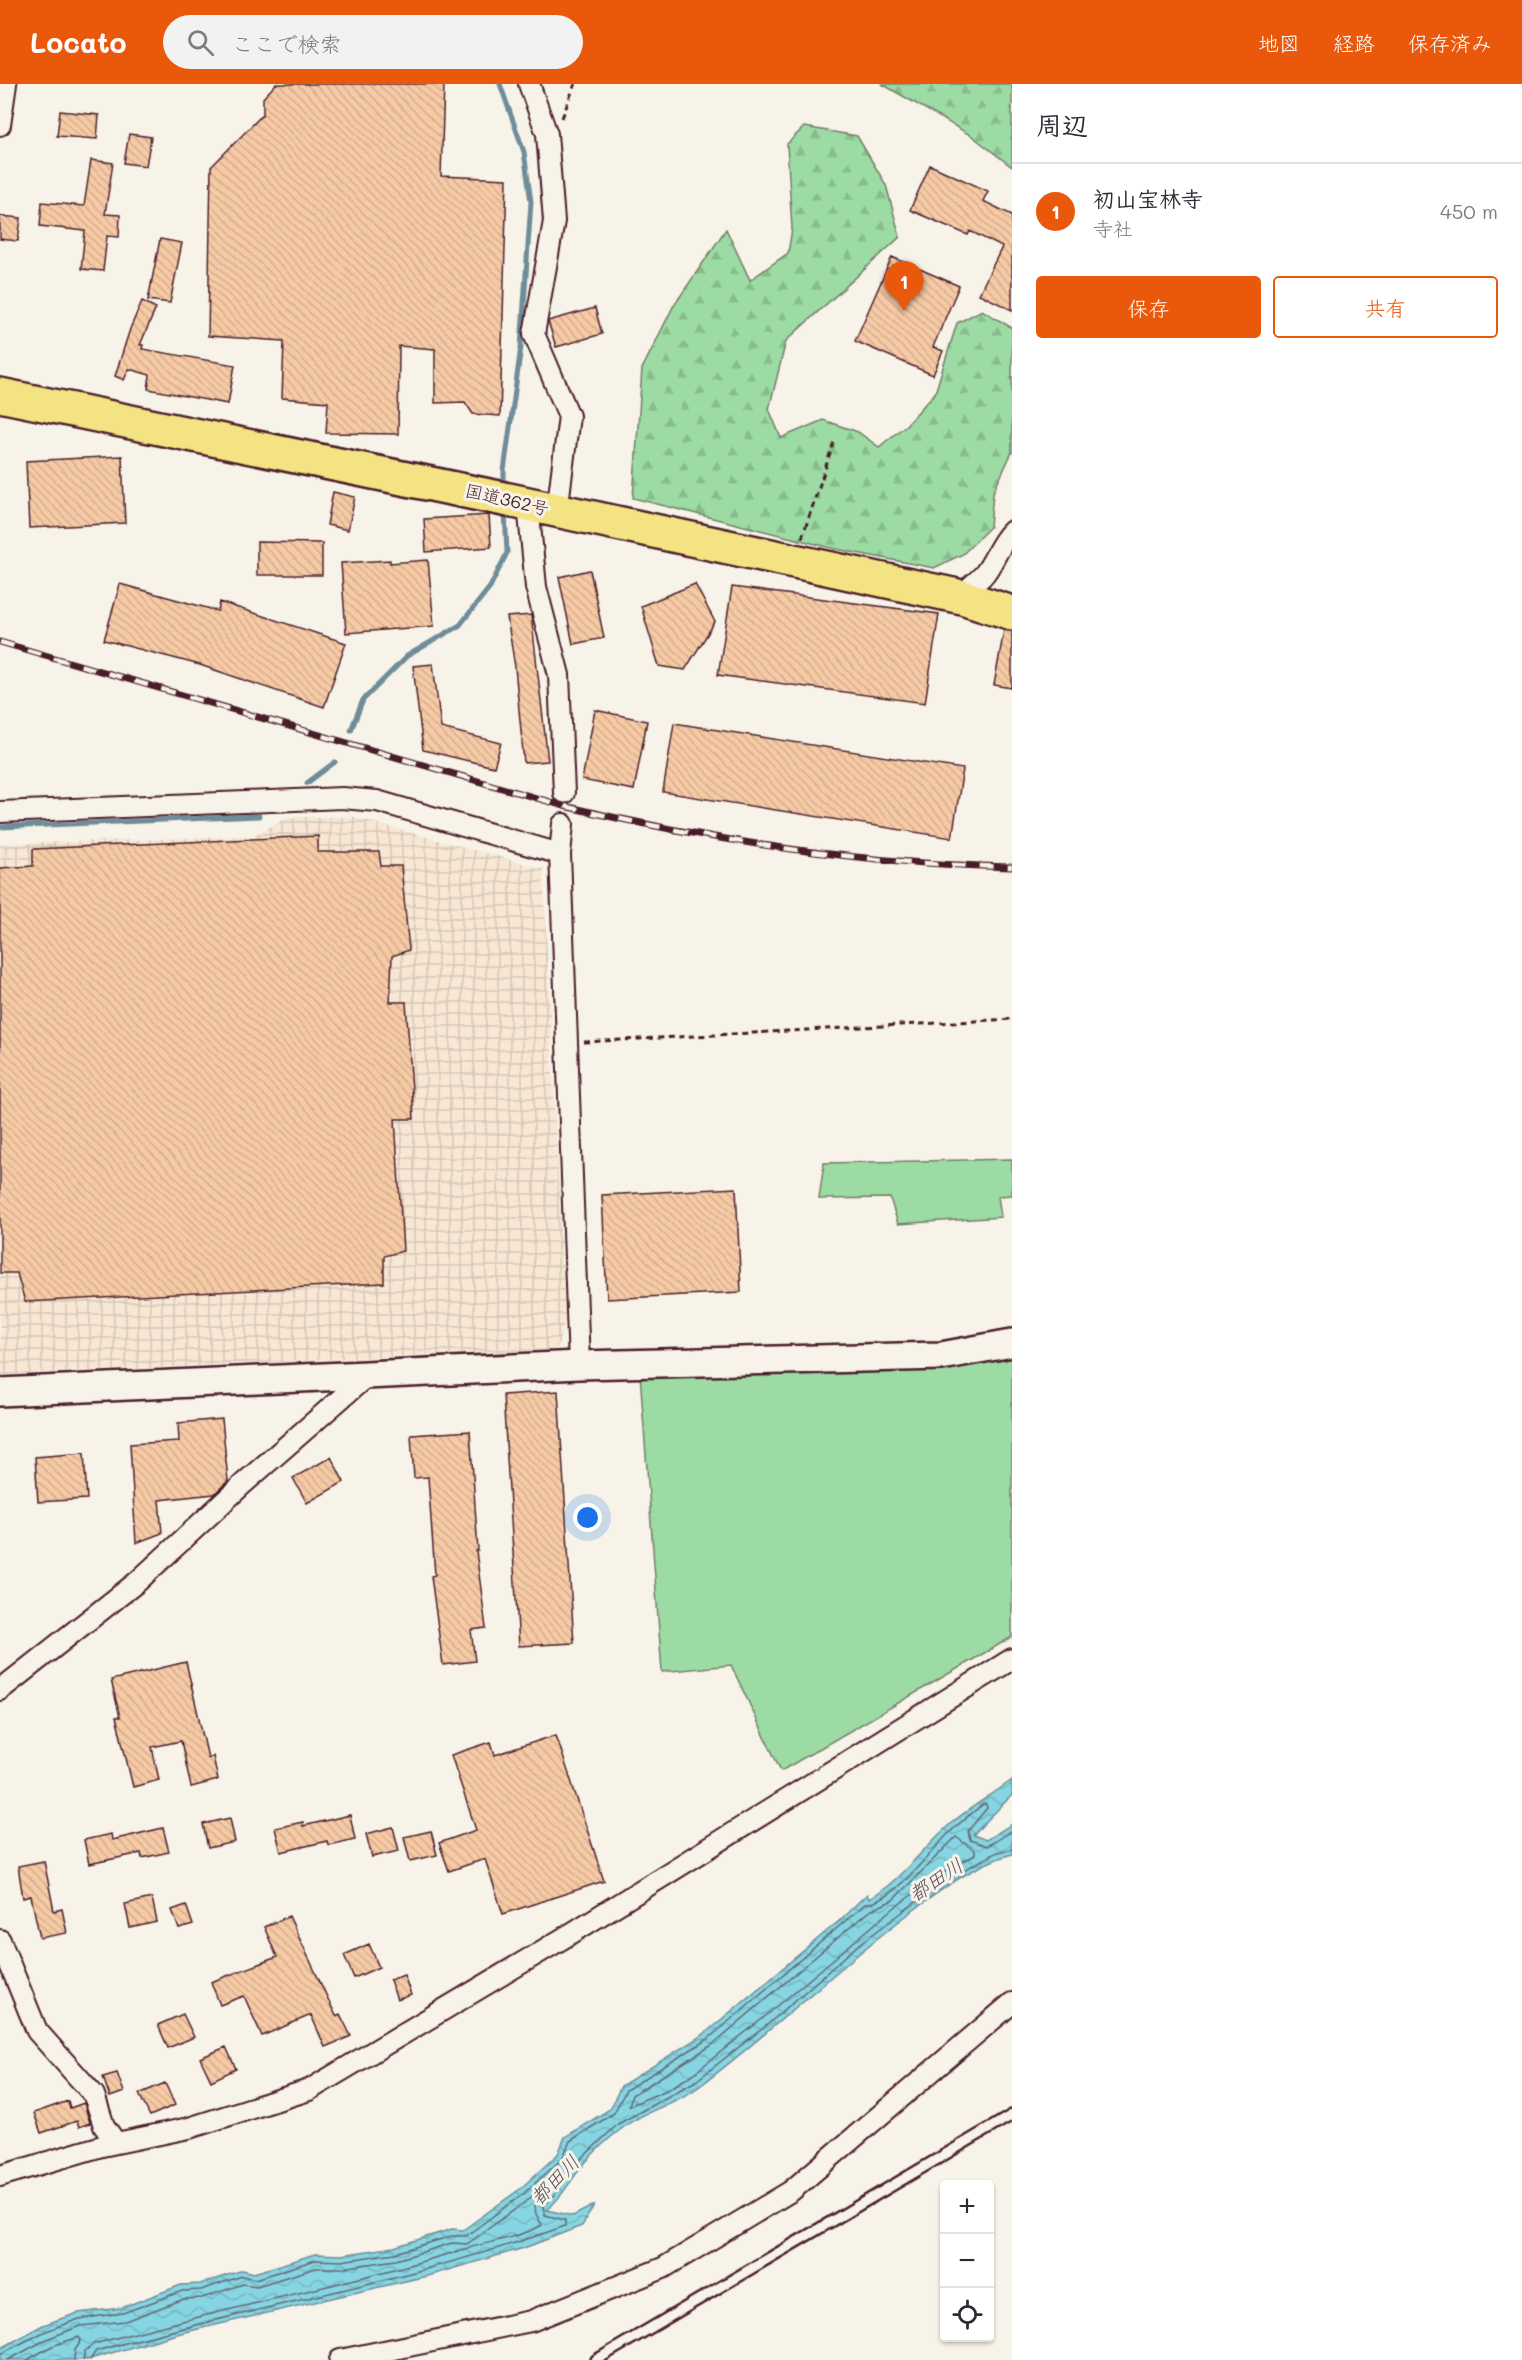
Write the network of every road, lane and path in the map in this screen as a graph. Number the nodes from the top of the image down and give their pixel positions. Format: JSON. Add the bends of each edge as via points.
{"nodes":[{"id":1,"x":6,"y":84,"type":"edge"},
{"id":2,"x":530,"y":84,"type":"edge"},
{"id":3,"x":0,"y":126,"type":"edge"},
{"id":4,"x":8,"y":403,"type":"edge"},
{"id":5,"x":834,"y":442,"type":"dead end"},
{"id":6,"x":543,"y":508,"type":"junction"},
{"id":7,"x":1012,"y":531,"type":"edge"},
{"id":8,"x":794,"y":562,"type":"junction"},
{"id":9,"x":962,"y":597,"type":"junction"},
{"id":10,"x":1012,"y":613,"type":"edge"},
{"id":11,"x":564,"y":793,"type":"dead end"},
{"id":12,"x":0,"y":812,"type":"edge"},
{"id":13,"x":563,"y":824,"type":"dead end"},
{"id":14,"x":560,"y":854,"type":"junction"},
{"id":15,"x":1012,"y":1019,"type":"edge"},
{"id":16,"x":567,"y":1043,"type":"junction"},
{"id":17,"x":1012,"y":1343,"type":"edge"},
{"id":18,"x":579,"y":1365,"type":"junction"},
{"id":19,"x":369,"y":1374,"type":"junction"},
{"id":20,"x":0,"y":1392,"type":"edge"},
{"id":21,"x":1012,"y":1659,"type":"edge"},
{"id":22,"x":0,"y":1690,"type":"edge"},
{"id":23,"x":0,"y":1940,"type":"edge"},
{"id":24,"x":1012,"y":2003,"type":"edge"},
{"id":25,"x":1012,"y":2115,"type":"edge"},
{"id":26,"x":116,"y":2143,"type":"junction"},
{"id":27,"x":0,"y":2176,"type":"edge"},
{"id":28,"x":340,"y":2360,"type":"edge"},
{"id":29,"x":596,"y":2360,"type":"edge"}],
"edges":[{"from":1,"to":3,"type":"street"},
{"from":2,"to":6,"type":"street","via":[[547,134],[554,221],[534,334],[569,416]]},
{"from":4,"to":6,"type":"highway","name":"国道362号"},
{"from":5,"to":8,"type":"path"},
{"from":6,"to":8,"type":"highway","name":"国道362号"},
{"from":6,"to":11,"type":"street","via":[[536,586],[559,675]]},
{"from":7,"to":9,"type":"street","via":[[1000,542],[985,574]]},
{"from":8,"to":9,"type":"highway","name":"国道362号"},
{"from":9,"to":10,"type":"highway","name":"国道362号"},
{"from":12,"to":14,"type":"street","via":[[342,798],[377,801]]},
{"from":13,"to":14,"type":"street"},
{"from":14,"to":16,"type":"street"},
{"from":15,"to":16,"type":"path"},
{"from":16,"to":18,"type":"street"},
{"from":17,"to":18,"type":"street","via":[[941,1356]]},
{"from":18,"to":19,"type":"street"},
{"from":19,"to":20,"type":"street"},
{"from":19,"to":22,"type":"street","via":[[137,1582]]},
{"from":21,"to":26,"type":"street","via":[[572,1933],[309,2090],[189,2128]]},
{"from":23,"to":26,"type":"street","via":[[37,2031],[94,2095],[104,2126]]},
{"from":24,"to":28,"type":"street","via":[[791,2191],[663,2268],[531,2321]]},
{"from":25,"to":29,"type":"lane"},
{"from":26,"to":27,"type":"street"}]}
